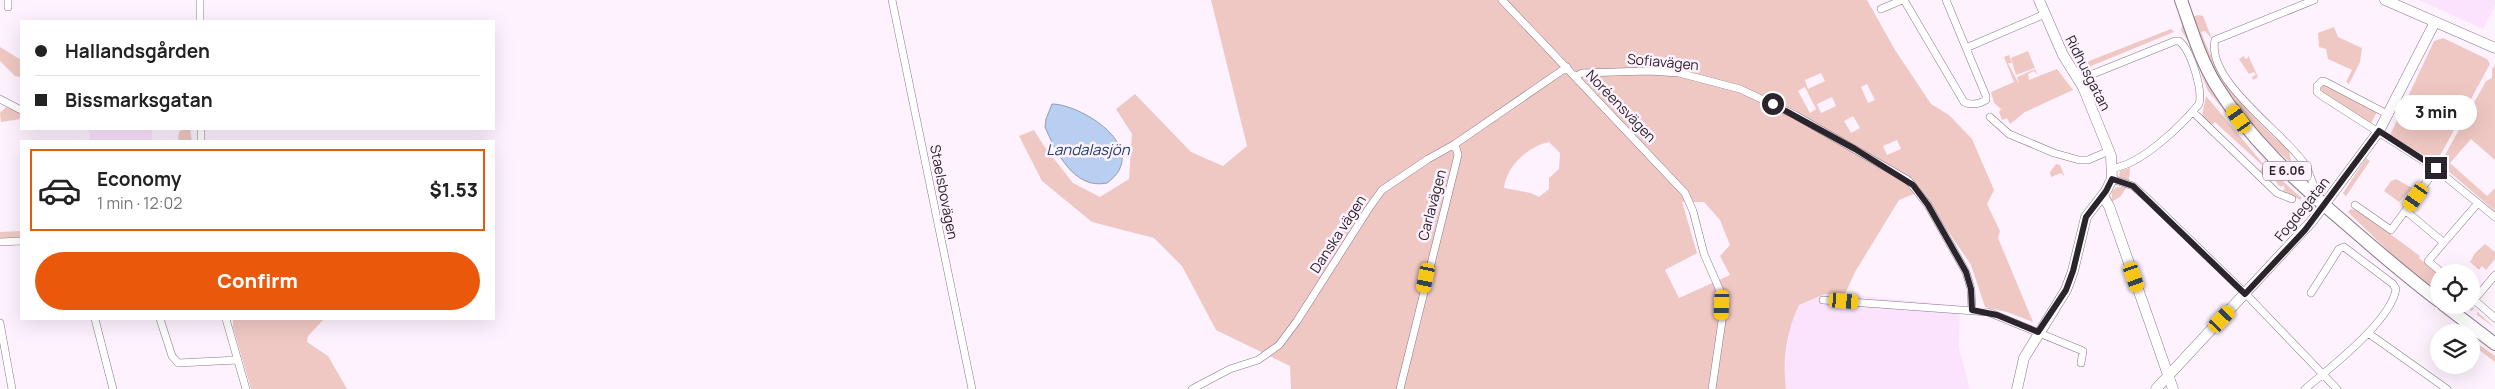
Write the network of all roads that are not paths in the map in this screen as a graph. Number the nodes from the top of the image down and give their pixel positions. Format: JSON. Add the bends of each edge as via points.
{"nodes":[{"id":1,"x":200,"y":0,"type":"edge"},
{"id":2,"x":892,"y":0,"type":"edge"},
{"id":3,"x":1502,"y":0,"type":"edge"},
{"id":4,"x":1903,"y":0,"type":"edge"},
{"id":5,"x":1946,"y":0,"type":"edge"},
{"id":6,"x":2039,"y":0,"type":"edge"},
{"id":7,"x":2182,"y":0,"type":"edge"},
{"id":8,"x":2314,"y":0,"type":"edge"},
{"id":9,"x":2385,"y":0,"type":"edge"},
{"id":10,"x":1881,"y":9,"type":"dead end"},
{"id":11,"x":2045,"y":14,"type":"junction"},
{"id":12,"x":200,"y":20,"type":"edge"},
{"id":13,"x":2435,"y":22,"type":"junction"},
{"id":14,"x":1966,"y":48,"type":"junction"},
{"id":15,"x":2495,"y":48,"type":"edge"},
{"id":16,"x":1567,"y":68,"type":"junction"},
{"id":17,"x":1575,"y":77,"type":"junction"},
{"id":18,"x":2078,"y":80,"type":"junction"},
{"id":19,"x":0,"y":99,"type":"edge"},
{"id":20,"x":20,"y":109,"type":"edge"},
{"id":21,"x":2193,"y":112,"type":"junction"},
{"id":22,"x":2389,"y":115,"type":"junction"},
{"id":23,"x":1990,"y":117,"type":"dead end"},
{"id":24,"x":2379,"y":131,"type":"junction"},
{"id":25,"x":1455,"y":144,"type":"junction"},
{"id":26,"x":2109,"y":151,"type":"junction"},
{"id":27,"x":2113,"y":168,"type":"junction"},
{"id":28,"x":2436,"y":168,"type":"junction"},
{"id":29,"x":2108,"y":187,"type":"junction"},
{"id":30,"x":2292,"y":199,"type":"dead end"},
{"id":31,"x":2322,"y":203,"type":"junction"},
{"id":32,"x":2478,"y":203,"type":"junction"},
{"id":33,"x":2355,"y":205,"type":"dead end"},
{"id":34,"x":2406,"y":211,"type":"junction"},
{"id":35,"x":2495,"y":218,"type":"edge"},
{"id":36,"x":20,"y":241,"type":"edge"},
{"id":37,"x":0,"y":242,"type":"edge"},
{"id":38,"x":2443,"y":242,"type":"junction"},
{"id":39,"x":2432,"y":264,"type":"edge"},
{"id":40,"x":2495,"y":275,"type":"edge"},
{"id":41,"x":2480,"y":291,"type":"edge"},
{"id":42,"x":2311,"y":293,"type":"dead end"},
{"id":43,"x":2245,"y":294,"type":"junction"},
{"id":44,"x":2430,"y":294,"type":"edge"},
{"id":45,"x":1823,"y":300,"type":"dead end"},
{"id":46,"x":2480,"y":305,"type":"edge"},
{"id":47,"x":1972,"y":310,"type":"junction"},
{"id":48,"x":2456,"y":314,"type":"edge"},
{"id":49,"x":2495,"y":318,"type":"edge"},
{"id":50,"x":95,"y":320,"type":"edge"},
{"id":51,"x":160,"y":320,"type":"edge"},
{"id":52,"x":226,"y":320,"type":"edge"},
{"id":53,"x":0,"y":323,"type":"edge"},
{"id":54,"x":2038,"y":332,"type":"junction"},
{"id":55,"x":2368,"y":333,"type":"junction"},
{"id":56,"x":2495,"y":344,"type":"edge"},
{"id":57,"x":238,"y":360,"type":"junction"},
{"id":58,"x":2081,"y":363,"type":"dead end"},
{"id":59,"x":2323,"y":374,"type":"junction"},
{"id":60,"x":2168,"y":376,"type":"junction"},
{"id":61,"x":12,"y":389,"type":"edge"},
{"id":62,"x":114,"y":389,"type":"edge"},
{"id":63,"x":246,"y":389,"type":"edge"},
{"id":64,"x":972,"y":389,"type":"edge"},
{"id":65,"x":1192,"y":389,"type":"edge"},
{"id":66,"x":1400,"y":389,"type":"edge"},
{"id":67,"x":1712,"y":389,"type":"edge"},
{"id":68,"x":2017,"y":389,"type":"edge"},
{"id":69,"x":2156,"y":389,"type":"edge"},
{"id":70,"x":2173,"y":389,"type":"edge"},
{"id":71,"x":2305,"y":389,"type":"edge"},
{"id":72,"x":2337,"y":389,"type":"edge"},
{"id":73,"x":2447,"y":389,"type":"edge"}],
"edges":[{"from":1,"to":12,"type":"street"},
{"from":2,"to":64,"type":"street","name":"Staelsbovägen"},
{"from":3,"to":16,"type":"street","name":"Noréensvägen"},
{"from":4,"to":10,"type":"street"},
{"from":4,"to":14,"type":"street","via":[[1964,102],[1972,105],[1986,100],[1986,96]]},
{"from":5,"to":14,"type":"street"},
{"from":6,"to":11,"type":"street","name":"Ridhusgatan"},
{"from":7,"to":31,"type":"highway","number":"E 6.06","via":[[2201,55],[2215,84],[2239,119],[2278,163]]},
{"from":8,"to":31,"type":"street","via":[[2215,40],[2213,48],[2222,72],[2240,97],[2306,166]]},
{"from":9,"to":13,"type":"street"},
{"from":11,"to":14,"type":"street"},
{"from":11,"to":18,"type":"street","name":"Ridhusgatan"},
{"from":13,"to":15,"type":"street"},
{"from":13,"to":22,"type":"street","name":"Fogdegatan"},
{"from":16,"to":17,"type":"street","name":"Noréensvägen"},
{"from":16,"to":25,"type":"street","name":"Danska vägen"},
{"from":17,"to":47,"type":"street","name":"Sofiavägen","via":[[1582,73],[1649,71],[1700,77],[1760,97],[1908,180],[1928,205],[1966,272]]},
{"from":17,"to":67,"type":"street","name":"Noréensvägen","via":[[1685,193],[1693,211],[1700,242],[1718,283],[1722,305]]},
{"from":18,"to":21,"type":"street","via":[[2179,41],[2199,83],[2201,97]]},
{"from":18,"to":26,"type":"street","name":"Ridhusgatan"},
{"from":19,"to":20,"type":"street"},
{"from":21,"to":27,"type":"street","via":[[2152,148],[2131,162]]},
{"from":21,"to":30,"type":"street","via":[[2278,193]]},
{"from":22,"to":24,"type":"street","name":"Fogdegatan"},
{"from":22,"to":24,"type":"street","via":[[2326,82],[2318,84],[2316,89],[2322,96]]},
{"from":23,"to":26,"type":"street","via":[[2009,134],[2054,153],[2088,160]]},
{"from":24,"to":28,"type":"street"},
{"from":24,"to":31,"type":"street","name":"Fogdegatan"},
{"from":25,"to":65,"type":"street","name":"Danska vägen","via":[[1382,190],[1279,346],[1258,360],[1230,369]]},
{"from":25,"to":66,"type":"street","name":"Carlavägen","via":[[1458,154],[1454,172]]},
{"from":26,"to":27,"type":"street","name":"Ridhusgatan"},
{"from":27,"to":29,"type":"street","name":"Ridhusgatan"},
{"from":28,"to":32,"type":"street"},
{"from":28,"to":34,"type":"street"},
{"from":29,"to":43,"type":"street","via":[[2129,184],[2140,192]]},
{"from":29,"to":54,"type":"street","via":[[2086,217],[2066,290]]},
{"from":29,"to":60,"type":"street","via":[[2109,206]]},
{"from":31,"to":43,"type":"street","name":"Fogdegatan","via":[[2305,230]]},
{"from":31,"to":44,"type":"highway","number":"E 6.06"},
{"from":32,"to":35,"type":"street"},
{"from":32,"to":38,"type":"street"},
{"from":33,"to":34,"type":"street","via":[[2391,230]]},
{"from":34,"to":38,"type":"street"},
{"from":36,"to":37,"type":"street"},
{"from":38,"to":39,"type":"street","via":[[2428,261]]},
{"from":40,"to":41,"type":"street"},
{"from":42,"to":55,"type":"street","via":[[2339,249],[2344,247],[2396,289]]},
{"from":43,"to":59,"type":"street"},
{"from":43,"to":60,"type":"street","name":"Fogdegatan"},
{"from":45,"to":47,"type":"street"},
{"from":46,"to":49,"type":"street"},
{"from":47,"to":54,"type":"street","via":[[1997,315]]},
{"from":48,"to":56,"type":"highway"},
{"from":50,"to":62,"type":"street"},
{"from":51,"to":57,"type":"street","via":[[172,356],[178,363]]},
{"from":52,"to":57,"type":"street"},
{"from":53,"to":61,"type":"street"},
{"from":54,"to":58,"type":"street","via":[[2083,351]]},
{"from":54,"to":68,"type":"street","via":[[2024,358]]},
{"from":55,"to":59,"type":"street"},
{"from":55,"to":73,"type":"street"},
{"from":57,"to":63,"type":"street"},
{"from":59,"to":71,"type":"street"},
{"from":59,"to":72,"type":"street"},
{"from":60,"to":69,"type":"street","name":"Fogdegatan"},
{"from":60,"to":70,"type":"street"}]}
